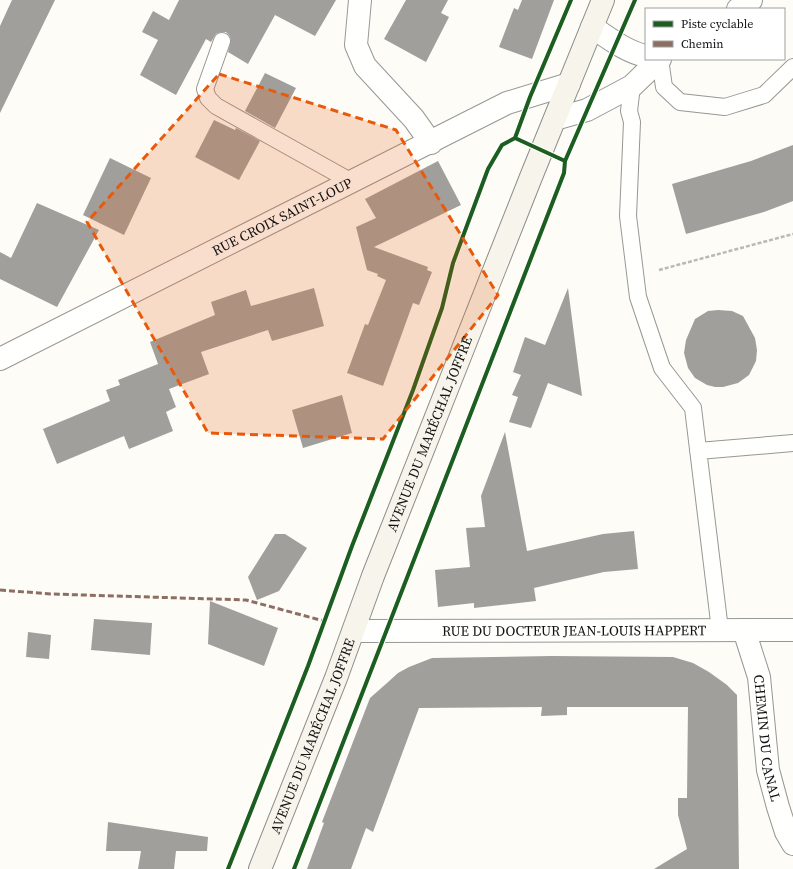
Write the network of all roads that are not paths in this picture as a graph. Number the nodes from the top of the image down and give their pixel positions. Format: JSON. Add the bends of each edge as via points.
{"nodes":[{"id":1,"x":360,"y":0,"type":"edge"},
{"id":2,"x":603,"y":0,"type":"edge"},
{"id":3,"x":751,"y":0,"type":"edge"},
{"id":4,"x":739,"y":8,"type":"edge"},
{"id":5,"x":592,"y":27,"type":"junction"},
{"id":6,"x":222,"y":41,"type":"dead end"},
{"id":7,"x":645,"y":56,"type":"edge"},
{"id":8,"x":659,"y":60,"type":"edge"},
{"id":9,"x":660,"y":60,"type":"edge"},
{"id":10,"x":793,"y":67,"type":"edge"},
{"id":11,"x":569,"y":84,"type":"junction"},
{"id":12,"x":632,"y":86,"type":"junction"},
{"id":13,"x":555,"y":119,"type":"junction"},
{"id":14,"x":430,"y":143,"type":"junction"},
{"id":15,"x":352,"y":182,"type":"junction"},
{"id":16,"x":0,"y":359,"type":"edge"},
{"id":17,"x":793,"y":443,"type":"edge"},
{"id":18,"x":698,"y":451,"type":"junction"},
{"id":19,"x":720,"y":630,"type":"junction"},
{"id":20,"x":744,"y":630,"type":"junction"},
{"id":21,"x":793,"y":630,"type":"edge"},
{"id":22,"x":354,"y":631,"type":"junction"},
{"id":23,"x":793,"y":844,"type":"edge"},
{"id":24,"x":260,"y":869,"type":"edge"}],
"edges":[{"from":1,"to":14,"type":"street","via":[[356,45],[365,66],[414,119]]},
{"from":2,"to":5,"type":"main road","name":"AVENUE DU MARÉCHAL JOFFRE"},
{"from":3,"to":4,"type":"street"},
{"from":5,"to":7,"type":"street","via":[[616,44]]},
{"from":5,"to":11,"type":"main road","name":"AVENUE DU MARÉCHAL JOFFRE"},
{"from":6,"to":15,"type":"lane","via":[[205,89],[208,98],[216,106]]},
{"from":8,"to":12,"type":"street"},
{"from":9,"to":10,"type":"lane","via":[[664,87],[680,102],[725,107],[764,95]]},
{"from":11,"to":13,"type":"main road","name":"AVENUE DU MARÉCHAL JOFFRE"},
{"from":11,"to":14,"type":"street","name":"RUE CROIX SAINT-LOUP","via":[[507,103]]},
{"from":12,"to":13,"type":"street","via":[[587,110]]},
{"from":12,"to":18,"type":"lane","via":[[629,111],[632,122],[628,216],[638,297],[662,368],[693,408]]},
{"from":13,"to":22,"type":"main road","name":"AVENUE DU MARÉCHAL JOFFRE"},
{"from":14,"to":15,"type":"street","name":"RUE CROIX SAINT-LOUP"},
{"from":15,"to":16,"type":"street","name":"RUE CROIX SAINT-LOUP"},
{"from":17,"to":18,"type":"lane"},
{"from":18,"to":19,"type":"lane"},
{"from":19,"to":20,"type":"street","name":"RUE DU DOCTEUR JEAN-LOUIS HAPPERT"},
{"from":19,"to":22,"type":"street","name":"RUE DU DOCTEUR JEAN-LOUIS HAPPERT"},
{"from":20,"to":21,"type":"street","name":"RUE DU DOCTEUR JEAN-LOUIS HAPPERT"},
{"from":20,"to":23,"type":"street","name":"CHEMIN DU CANAL","via":[[759,677],[768,770],[786,832]]},
{"from":22,"to":24,"type":"main road","name":"AVENUE DU MARÉCHAL JOFFRE"}]}
